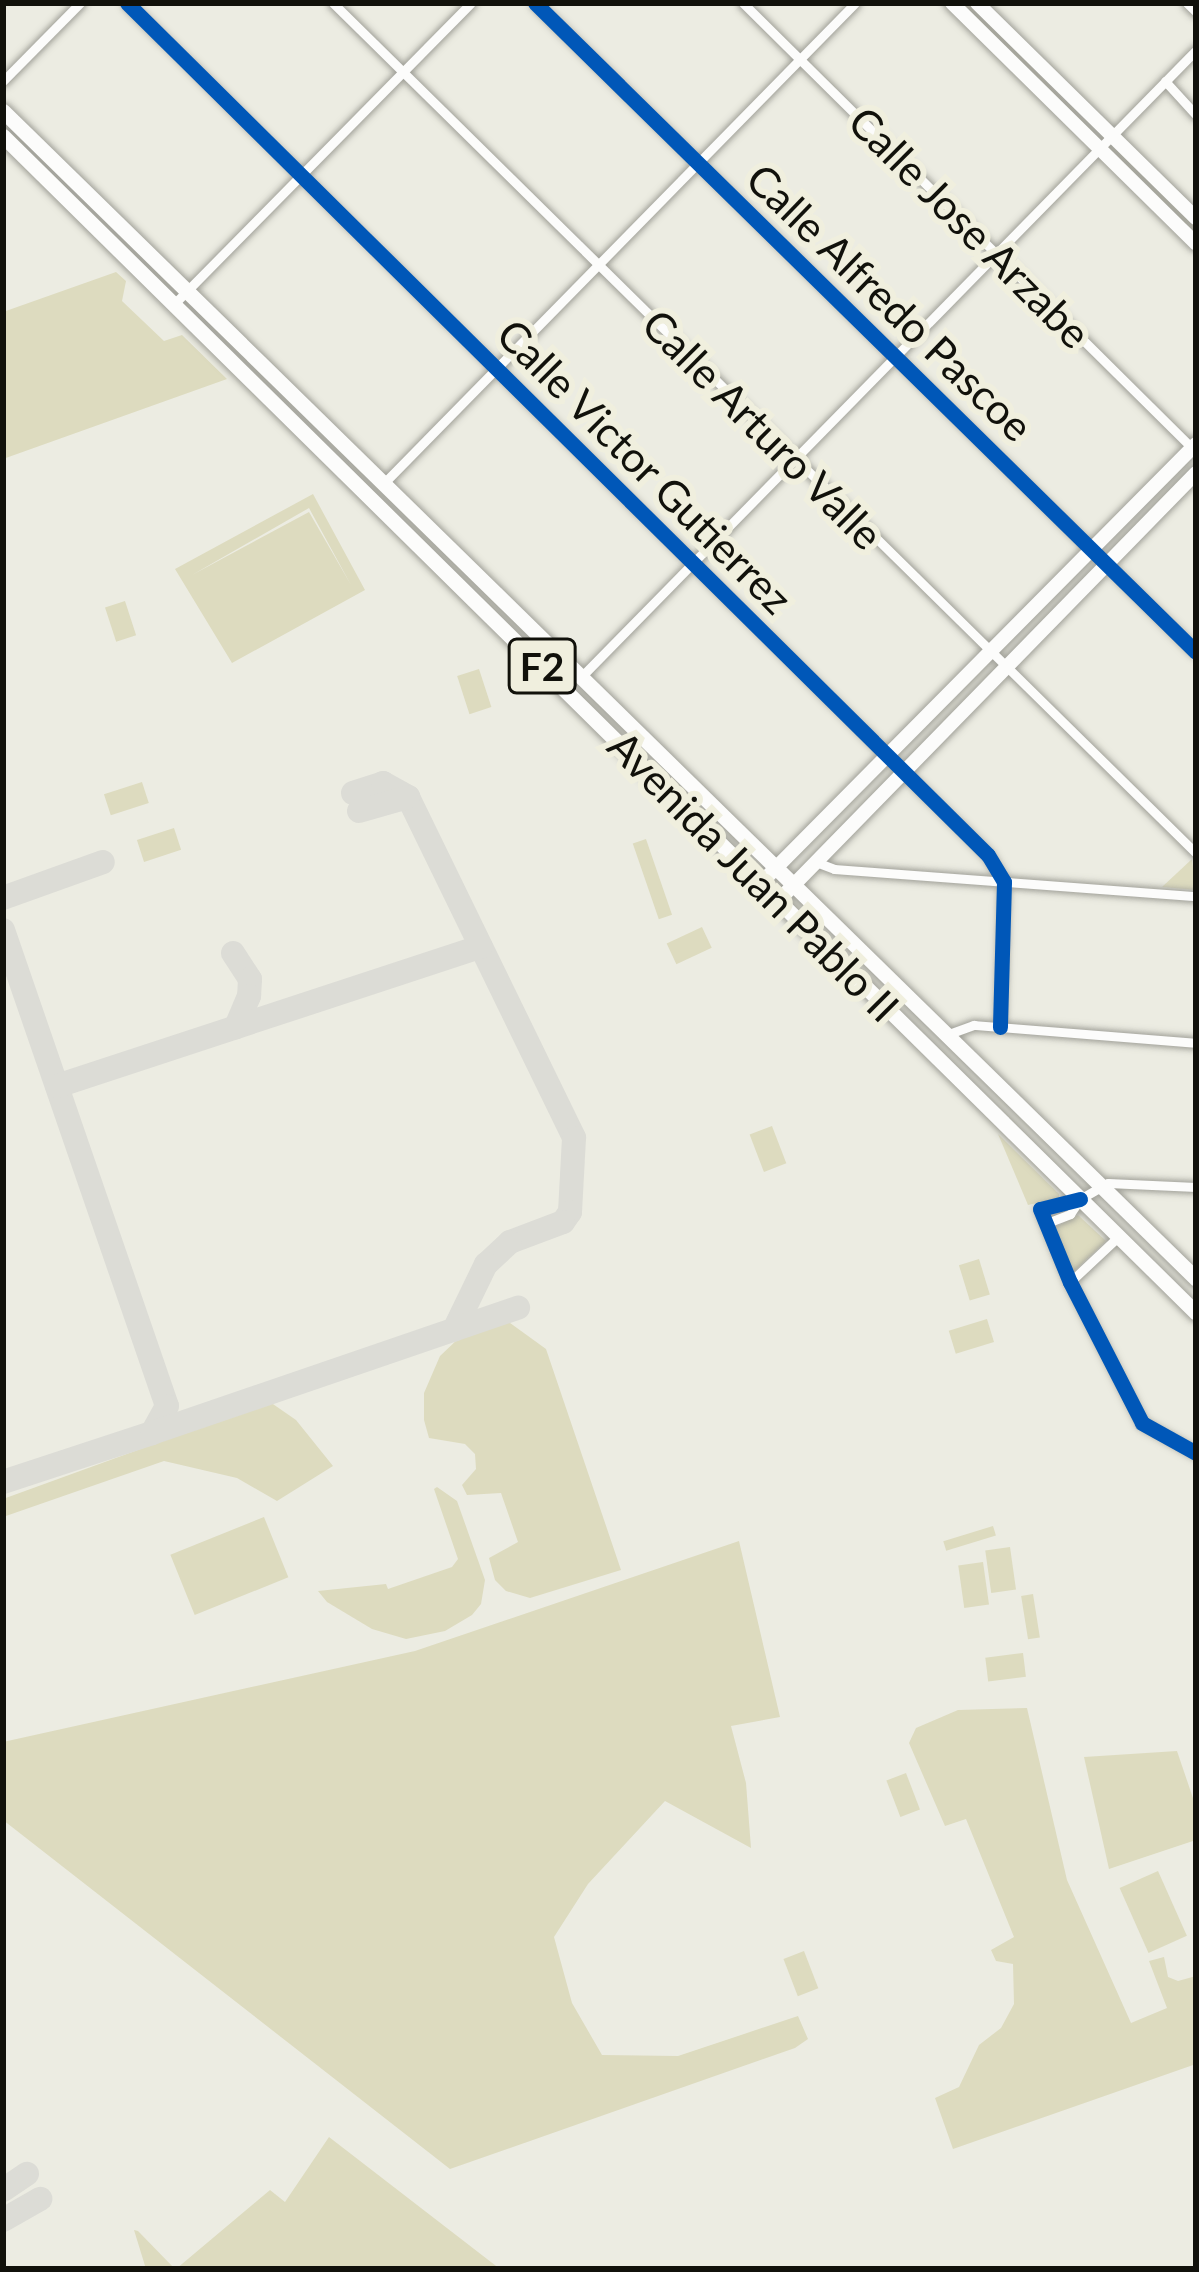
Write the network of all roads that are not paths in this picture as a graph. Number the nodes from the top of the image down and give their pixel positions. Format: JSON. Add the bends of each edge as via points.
{"nodes":[{"id":1,"x":80,"y":3,"type":"edge"},
{"id":2,"x":127,"y":3,"type":"edge"},
{"id":3,"x":333,"y":3,"type":"edge"},
{"id":4,"x":472,"y":3,"type":"edge"},
{"id":5,"x":535,"y":3,"type":"edge"},
{"id":6,"x":743,"y":3,"type":"edge"},
{"id":7,"x":855,"y":3,"type":"edge"},
{"id":8,"x":952,"y":3,"type":"edge"},
{"id":9,"x":977,"y":3,"type":"edge"},
{"id":10,"x":1187,"y":3,"type":"edge"},
{"id":11,"x":1196,"y":11,"type":"edge"},
{"id":12,"x":1196,"y":50,"type":"edge"},
{"id":13,"x":800,"y":59,"type":"junction"},
{"id":14,"x":403,"y":73,"type":"junction"},
{"id":15,"x":3,"y":81,"type":"edge"},
{"id":16,"x":1165,"y":81,"type":"junction"},
{"id":17,"x":3,"y":111,"type":"edge"},
{"id":18,"x":1196,"y":115,"type":"edge"},
{"id":19,"x":1112,"y":135,"type":"junction"},
{"id":20,"x":3,"y":136,"type":"edge"},
{"id":21,"x":1099,"y":148,"type":"junction"},
{"id":22,"x":697,"y":164,"type":"junction"},
{"id":23,"x":300,"y":177,"type":"junction"},
{"id":24,"x":1196,"y":218,"type":"edge"},
{"id":25,"x":1196,"y":244,"type":"edge"},
{"id":26,"x":996,"y":253,"type":"junction"},
{"id":27,"x":598,"y":266,"type":"junction"},
{"id":28,"x":181,"y":298,"type":"junction"},
{"id":29,"x":894,"y":357,"type":"junction"},
{"id":30,"x":495,"y":370,"type":"junction"},
{"id":31,"x":1195,"y":448,"type":"edge"},
{"id":32,"x":794,"y":458,"type":"junction"},
{"id":33,"x":1196,"y":472,"type":"edge"},
{"id":34,"x":383,"y":485,"type":"junction"},
{"id":35,"x":1092,"y":550,"type":"junction"},
{"id":36,"x":692,"y":562,"type":"junction"},
{"id":37,"x":1107,"y":564,"type":"junction"},
{"id":38,"x":1196,"y":652,"type":"edge"},
{"id":39,"x":990,"y":654,"type":"junction"},
{"id":40,"x":1004,"y":669,"type":"junction"},
{"id":41,"x":580,"y":678,"type":"junction"},
{"id":42,"x":887,"y":756,"type":"junction"},
{"id":43,"x":904,"y":772,"type":"junction"},
{"id":44,"x":1196,"y":853,"type":"edge"},
{"id":45,"x":816,"y":862,"type":"junction"},
{"id":46,"x":776,"y":869,"type":"junction"},
{"id":47,"x":1004,"y":882,"type":"junction"},
{"id":48,"x":761,"y":883,"type":"junction"},
{"id":49,"x":793,"y":885,"type":"junction"},
{"id":50,"x":1196,"y":896,"type":"edge"},
{"id":51,"x":778,"y":900,"type":"junction"},
{"id":52,"x":1000,"y":1027,"type":"junction"},
{"id":53,"x":946,"y":1035,"type":"junction"},
{"id":54,"x":1196,"y":1042,"type":"edge"},
{"id":55,"x":1101,"y":1186,"type":"junction"},
{"id":56,"x":1196,"y":1187,"type":"edge"},
{"id":57,"x":1080,"y":1199,"type":"junction"},
{"id":58,"x":1046,"y":1223,"type":"junction"},
{"id":59,"x":1118,"y":1236,"type":"junction"},
{"id":60,"x":1196,"y":1280,"type":"edge"},
{"id":61,"x":1070,"y":1282,"type":"junction"},
{"id":62,"x":1196,"y":1313,"type":"edge"},
{"id":63,"x":1196,"y":1453,"type":"edge"}],
"edges":[{"from":1,"to":15,"type":"street"},
{"from":2,"to":23,"type":"street","name":"Calle Victor Gutierrez"},
{"from":3,"to":14,"type":"street","name":"Calle Arturo Valle"},
{"from":4,"to":14,"type":"street"},
{"from":5,"to":22,"type":"street","name":"Calle Alfredo Pascoe"},
{"from":6,"to":13,"type":"street","name":"Calle Jose Arzabe"},
{"from":7,"to":13,"type":"street"},
{"from":8,"to":21,"type":"main road"},
{"from":9,"to":19,"type":"main road"},
{"from":10,"to":11,"type":"street"},
{"from":12,"to":16,"type":"street"},
{"from":13,"to":22,"type":"street"},
{"from":13,"to":26,"type":"street","name":"Calle Jose Arzabe"},
{"from":14,"to":23,"type":"street"},
{"from":14,"to":27,"type":"street","name":"Calle Arturo Valle"},
{"from":16,"to":18,"type":"street"},
{"from":16,"to":19,"type":"street"},
{"from":17,"to":28,"type":"highway","name":"Avenida Juan Pablo II","number":"F2"},
{"from":19,"to":21,"type":"street"},
{"from":19,"to":24,"type":"main road"},
{"from":20,"to":28,"type":"highway","name":"Avenida Juan Pablo II","number":"F2"},
{"from":21,"to":25,"type":"main road"},
{"from":21,"to":26,"type":"street"},
{"from":22,"to":27,"type":"street"},
{"from":22,"to":29,"type":"street","name":"Calle Alfredo Pascoe"},
{"from":23,"to":28,"type":"street"},
{"from":23,"to":30,"type":"street","name":"Calle Victor Gutierrez"},
{"from":26,"to":29,"type":"street"},
{"from":26,"to":31,"type":"street","name":"Calle Jose Arzabe"},
{"from":27,"to":30,"type":"street"},
{"from":27,"to":32,"type":"street","name":"Calle Arturo Valle"},
{"from":28,"to":34,"type":"highway","name":"Avenida Juan Pablo II","number":"F2"},
{"from":28,"to":48,"type":"highway","name":"Avenida Juan Pablo II","number":"F2"},
{"from":29,"to":32,"type":"street"},
{"from":29,"to":35,"type":"street","name":"Calle Alfredo Pascoe"},
{"from":30,"to":34,"type":"street"},
{"from":30,"to":36,"type":"street","name":"Calle Victor Gutierrez"},
{"from":31,"to":35,"type":"main road"},
{"from":32,"to":36,"type":"street"},
{"from":32,"to":39,"type":"street","name":"Calle Arturo Valle"},
{"from":33,"to":37,"type":"main road"},
{"from":34,"to":41,"type":"highway","name":"Avenida Juan Pablo II","number":"F2"},
{"from":35,"to":37,"type":"street","name":"Calle Alfredo Pascoe"},
{"from":35,"to":39,"type":"main road"},
{"from":36,"to":41,"type":"street"},
{"from":36,"to":42,"type":"street","name":"Calle Victor Gutierrez"},
{"from":37,"to":38,"type":"street","name":"Calle Alfredo Pascoe"},
{"from":37,"to":40,"type":"main road"},
{"from":39,"to":40,"type":"street","name":"Calle Arturo Valle"},
{"from":39,"to":42,"type":"main road"},
{"from":40,"to":43,"type":"main road"},
{"from":40,"to":44,"type":"street","name":"Calle Arturo Valle"},
{"from":41,"to":46,"type":"highway","name":"Avenida Juan Pablo II","number":"F2"},
{"from":42,"to":43,"type":"street","name":"Calle Victor Gutierrez"},
{"from":42,"to":46,"type":"main road"},
{"from":43,"to":45,"type":"main road"},
{"from":43,"to":47,"type":"street","name":"Calle Victor Gutierrez","via":[[988,854]]},
{"from":45,"to":47,"type":"street"},
{"from":45,"to":49,"type":"main road"},
{"from":46,"to":48,"type":"main road"},
{"from":46,"to":49,"type":"highway","name":"Avenida Juan Pablo II","number":"F2"},
{"from":47,"to":50,"type":"street"},
{"from":47,"to":52,"type":"street"},
{"from":48,"to":51,"type":"highway","name":"Avenida Juan Pablo II","number":"F2"},
{"from":49,"to":51,"type":"main road"},
{"from":49,"to":53,"type":"highway","name":"Avenida Juan Pablo II","number":"F2"},
{"from":51,"to":57,"type":"highway","name":"Avenida Juan Pablo II","number":"F2"},
{"from":52,"to":53,"type":"street","via":[[964,1026]]},
{"from":52,"to":54,"type":"street"},
{"from":53,"to":55,"type":"highway","name":"Avenida Juan Pablo II","number":"F2"},
{"from":55,"to":56,"type":"street"},
{"from":55,"to":57,"type":"street"},
{"from":55,"to":60,"type":"highway","name":"Avenida Juan Pablo II","number":"F2"},
{"from":57,"to":58,"type":"street","via":[[1070,1214]]},
{"from":57,"to":58,"type":"street","via":[[1040,1208]]},
{"from":57,"to":59,"type":"highway","name":"Avenida Juan Pablo II","number":"F2"},
{"from":58,"to":61,"type":"street"},
{"from":59,"to":61,"type":"street"},
{"from":59,"to":62,"type":"highway","name":"Avenida Juan Pablo II","number":"F2"},
{"from":61,"to":63,"type":"street","via":[[1142,1423]]}]}
